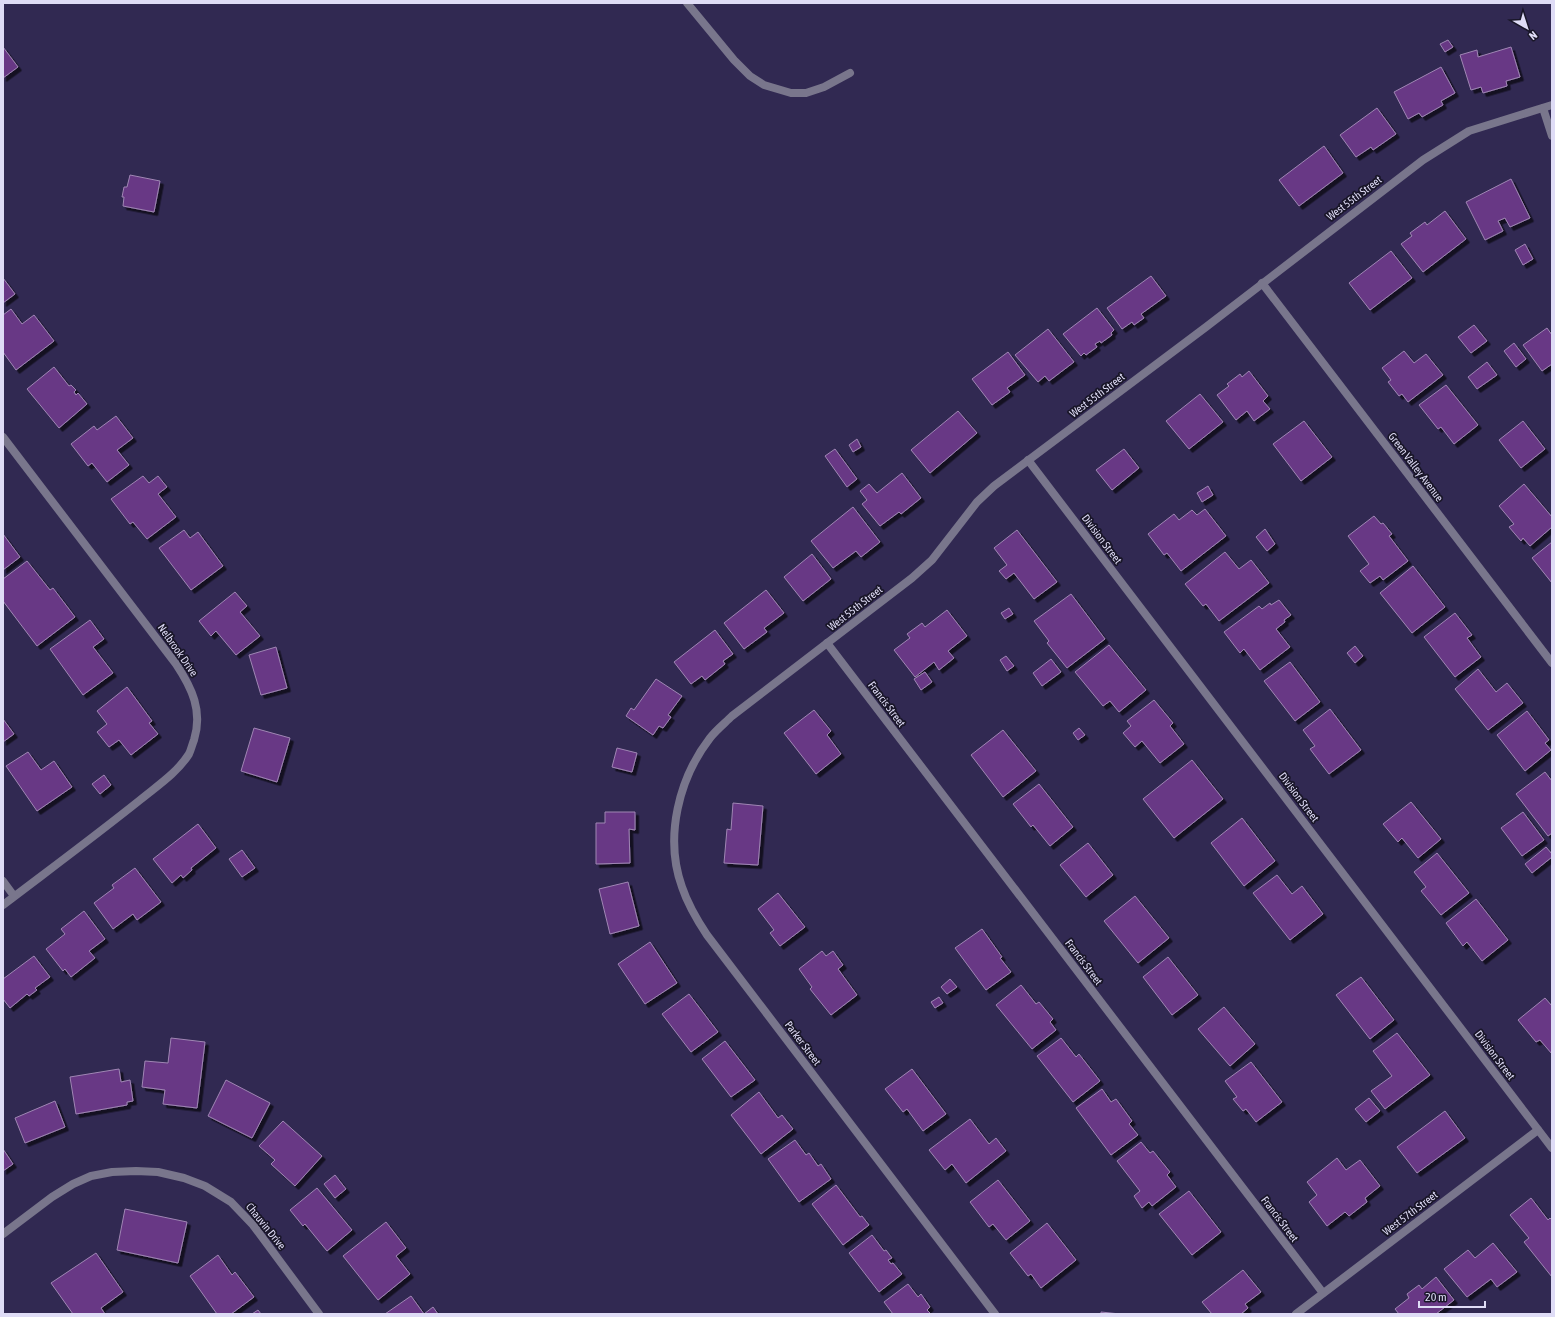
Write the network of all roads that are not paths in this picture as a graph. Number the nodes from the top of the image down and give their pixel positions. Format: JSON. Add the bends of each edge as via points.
{"nodes":[{"id":1,"x":687,"y":3,"type":"edge"},
{"id":2,"x":850,"y":73,"type":"dead end"},
{"id":3,"x":1552,"y":105,"type":"edge"},
{"id":4,"x":1543,"y":108,"type":"junction"},
{"id":5,"x":1552,"y":136,"type":"edge"},
{"id":6,"x":1262,"y":283,"type":"junction"},
{"id":7,"x":3,"y":437,"type":"edge"},
{"id":8,"x":1028,"y":460,"type":"junction"},
{"id":9,"x":827,"y":643,"type":"junction"},
{"id":10,"x":1552,"y":664,"type":"edge"},
{"id":11,"x":697,"y":758,"type":"joint"},
{"id":12,"x":3,"y":881,"type":"edge"},
{"id":13,"x":14,"y":896,"type":"junction"},
{"id":14,"x":3,"y":905,"type":"edge"},
{"id":15,"x":1538,"y":1130,"type":"junction"},
{"id":16,"x":1552,"y":1148,"type":"edge"},
{"id":17,"x":3,"y":1234,"type":"edge"},
{"id":18,"x":1323,"y":1293,"type":"junction"},
{"id":19,"x":319,"y":1314,"type":"edge"},
{"id":20,"x":995,"y":1314,"type":"edge"},
{"id":21,"x":1296,"y":1314,"type":"edge"}],
"edges":[{"from":1,"to":2,"type":"street","via":[[734,60],[750,76],[764,85],[790,93],[806,93]]},
{"from":3,"to":4,"type":"street","name":"West 55th Street"},
{"from":4,"to":5,"type":"street"},
{"from":4,"to":6,"type":"street","name":"West 55th Street","via":[[1480,126],[1457,138],[1411,169]]},
{"from":6,"to":8,"type":"street","name":"West 55th Street"},
{"from":6,"to":10,"type":"street","name":"Green Valley Avenue"},
{"from":7,"to":13,"type":"street","name":"Nelbrook Drive","via":[[176,664],[195,699],[198,718],[189,754],[178,769]]},
{"from":8,"to":9,"type":"street","name":"West 55th Street","via":[[977,502],[927,564],[912,578]]},
{"from":8,"to":15,"type":"street","name":"Division Street"},
{"from":9,"to":11,"type":"street","name":"West 55th Street","via":[[732,716],[711,737]]},
{"from":9,"to":18,"type":"street","name":"Francis Street"},
{"from":11,"to":20,"type":"street","name":"Parker Street","via":[[676,812],[675,841],[676,865],[681,886],[694,915],[707,936]]},
{"from":12,"to":13,"type":"street"},
{"from":13,"to":14,"type":"street","name":"Nelbrook Drive"},
{"from":15,"to":16,"type":"street","name":"Division Street"},
{"from":15,"to":18,"type":"street","name":"West 57th Street"},
{"from":17,"to":19,"type":"street","name":"Chauvin Drive","via":[[52,1197],[91,1176],[136,1171],[158,1172],[184,1178],[205,1186],[231,1202],[253,1225]]},
{"from":18,"to":21,"type":"street","name":"West 57th Street"}]}
